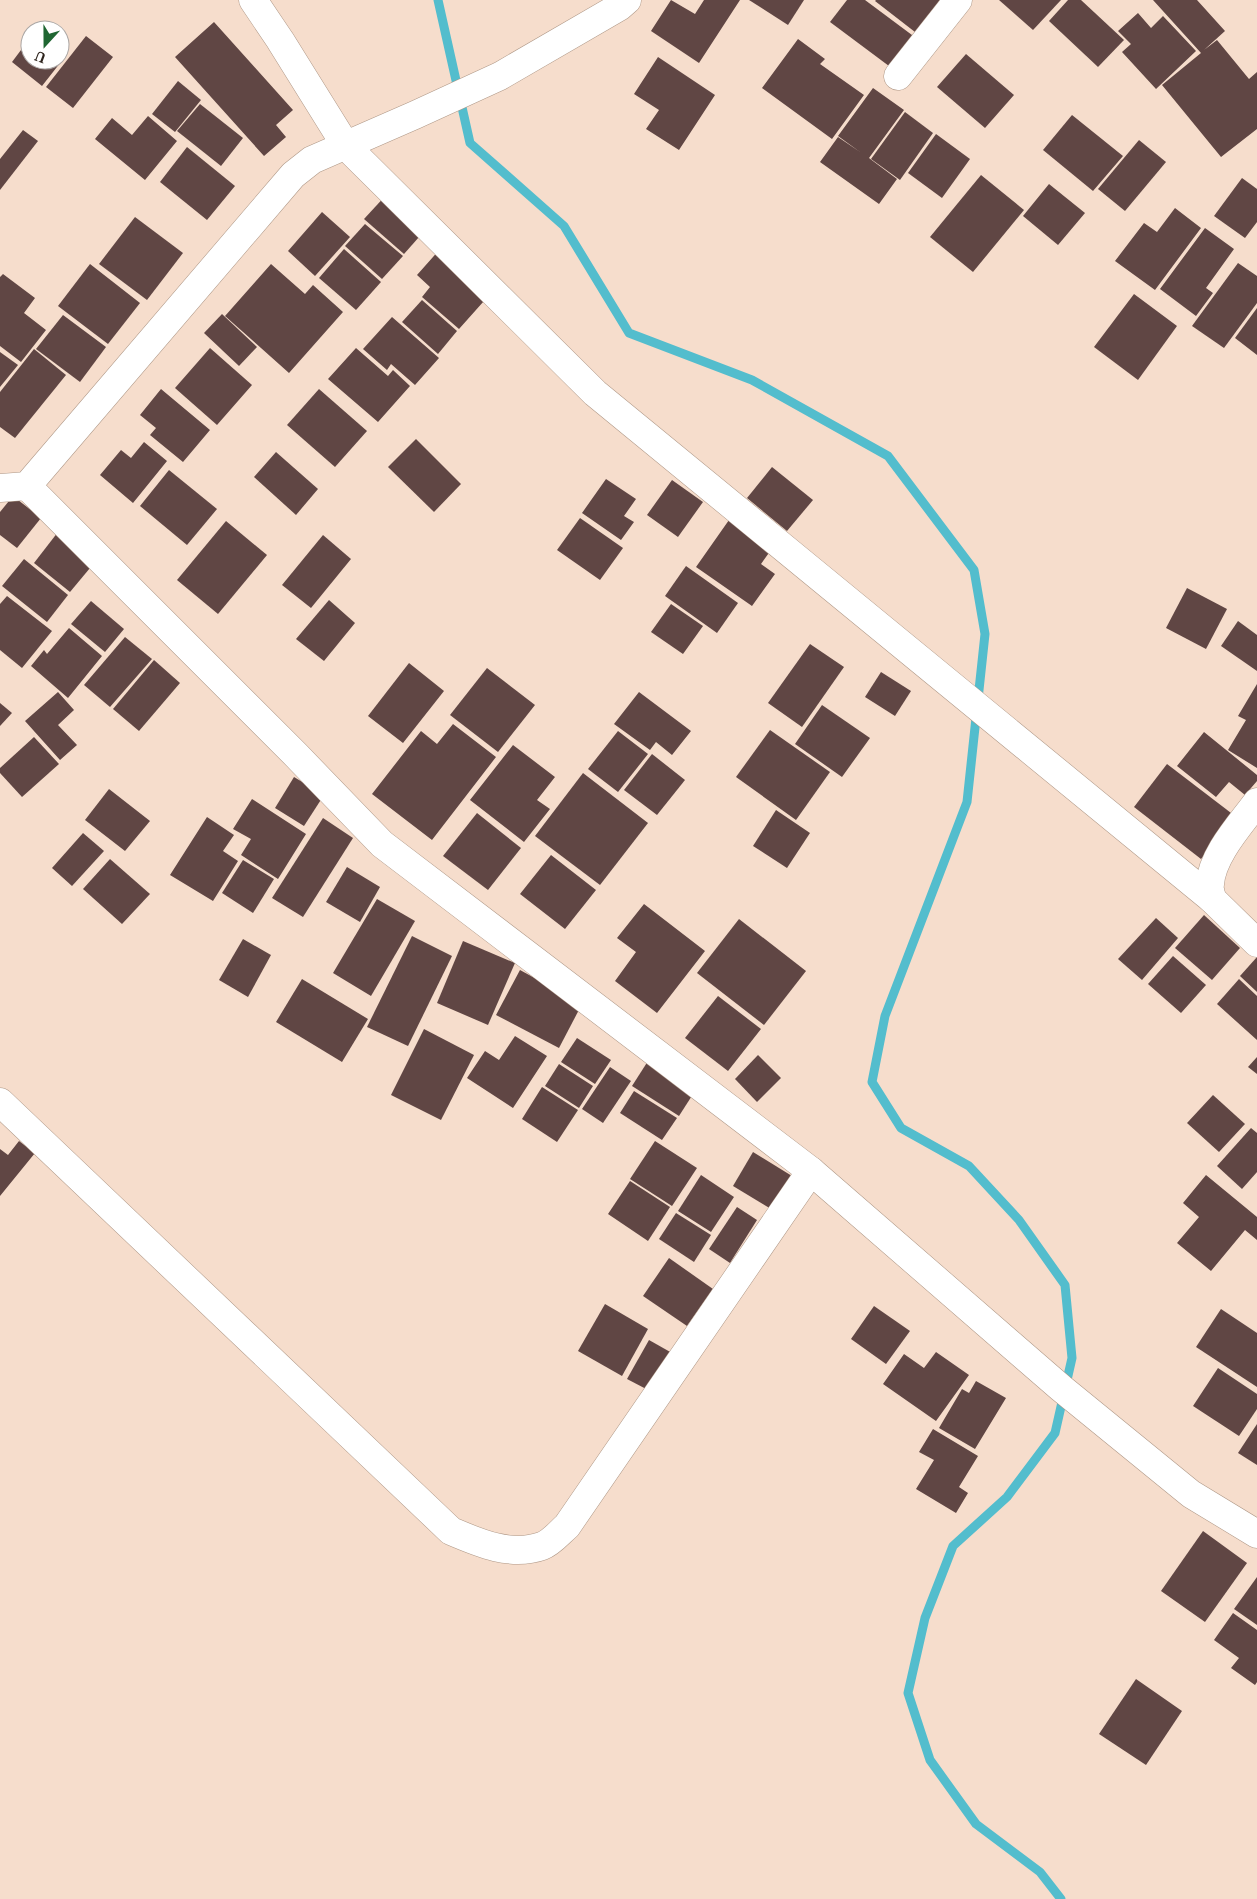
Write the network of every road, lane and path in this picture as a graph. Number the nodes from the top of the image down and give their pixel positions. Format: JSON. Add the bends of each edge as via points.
{"nodes":[{"id":1,"x":253,"y":0,"type":"edge"},
{"id":2,"x":627,"y":0,"type":"edge"},
{"id":3,"x":958,"y":0,"type":"edge"},
{"id":4,"x":898,"y":76,"type":"dead end"},
{"id":5,"x":346,"y":146,"type":"junction"},
{"id":6,"x":27,"y":486,"type":"junction"},
{"id":7,"x":0,"y":488,"type":"edge"},
{"id":8,"x":1257,"y":802,"type":"edge"},
{"id":9,"x":1212,"y":899,"type":"junction"},
{"id":10,"x":1257,"y":943,"type":"edge"},
{"id":11,"x":0,"y":1102,"type":"edge"},
{"id":12,"x":811,"y":1171,"type":"junction"},
{"id":13,"x":1257,"y":1534,"type":"edge"}],
"edges":[{"from":1,"to":5,"type":"street"},
{"from":2,"to":5,"type":"street","via":[[500,76]]},
{"from":3,"to":4,"type":"street"},
{"from":5,"to":6,"type":"street","via":[[312,160],[293,175]]},
{"from":5,"to":9,"type":"street","via":[[595,393]]},
{"from":6,"to":7,"type":"street"},
{"from":6,"to":12,"type":"street","via":[[382,844]]},
{"from":8,"to":9,"type":"street","via":[[1224,848],[1213,870]]},
{"from":9,"to":10,"type":"street"},
{"from":11,"to":12,"type":"street","via":[[451,1531],[482,1544],[514,1551],[544,1546],[567,1526]]},
{"from":12,"to":13,"type":"street","via":[[1061,1388],[1191,1494]]}]}
